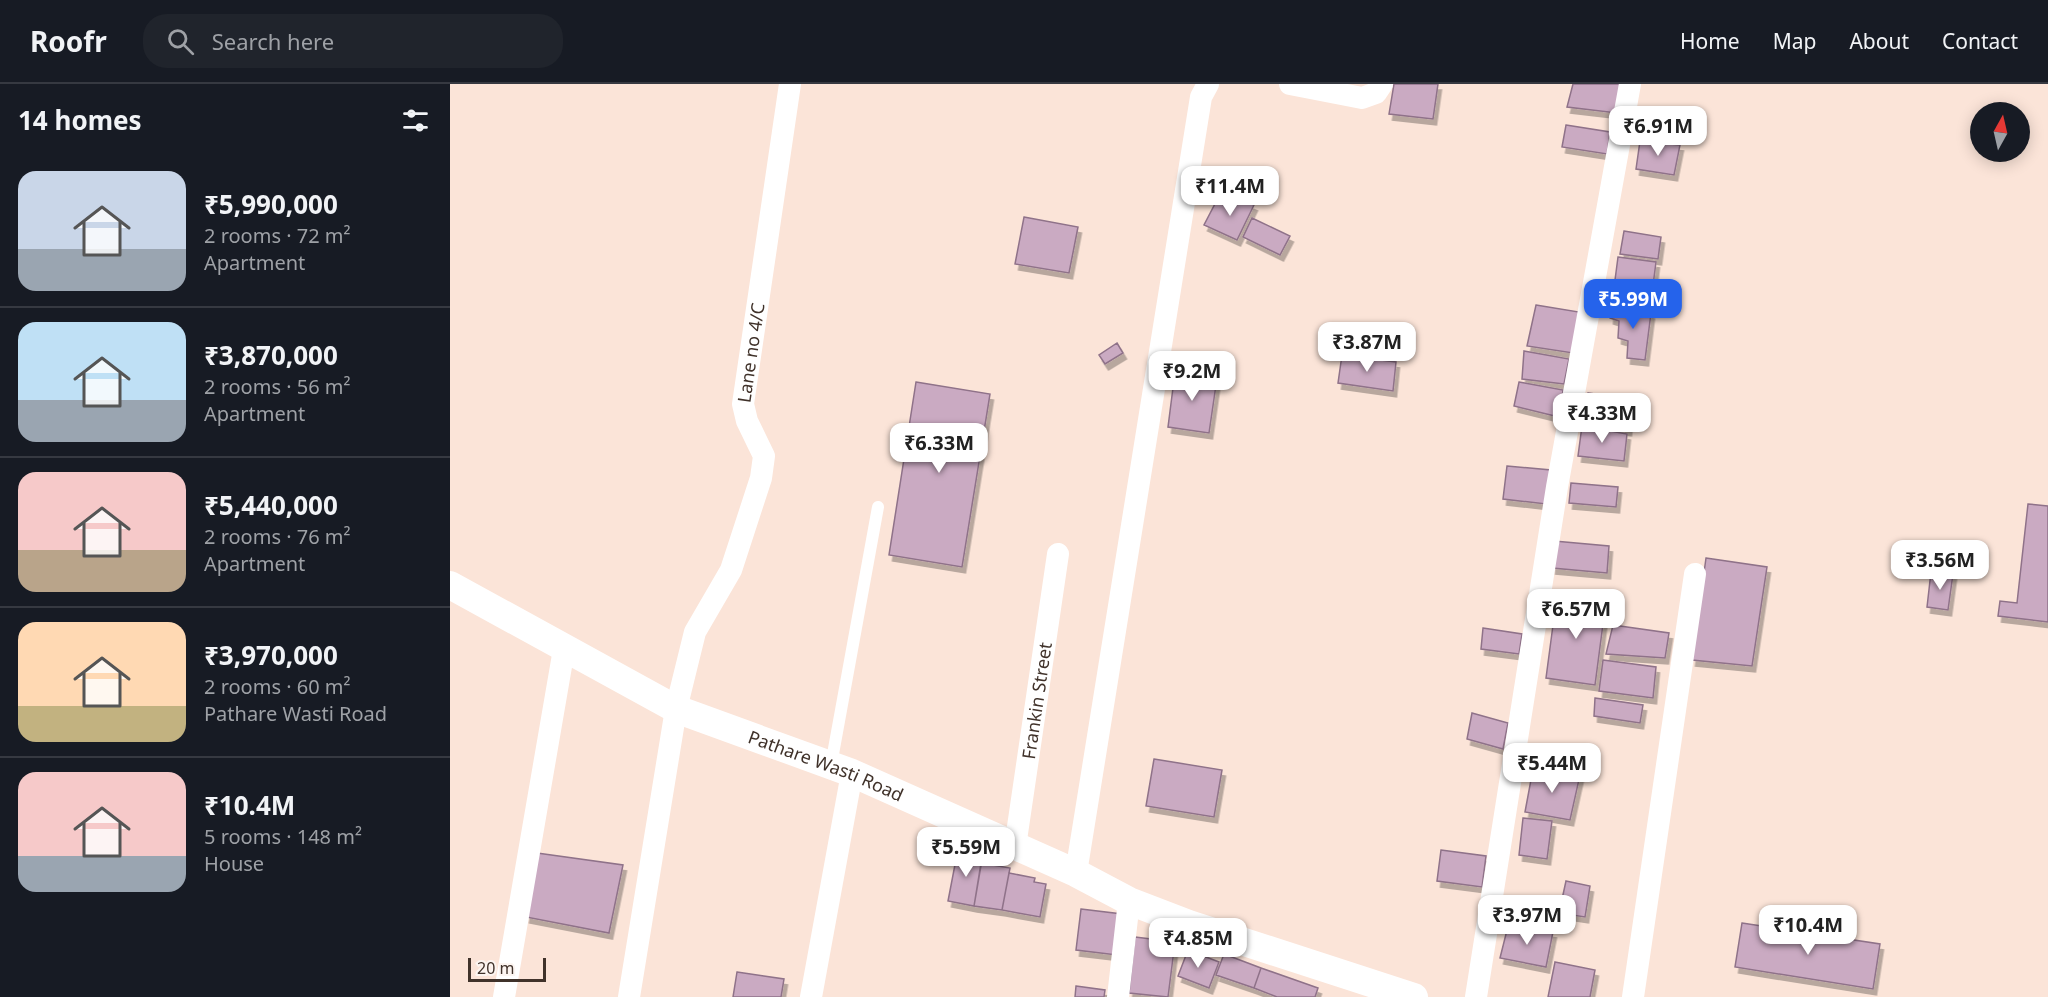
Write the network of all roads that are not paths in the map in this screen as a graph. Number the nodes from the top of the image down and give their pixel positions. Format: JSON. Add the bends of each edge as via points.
{"nodes":[{"id":1,"x":790,"y":84,"type":"edge"},
{"id":2,"x":1208,"y":84,"type":"edge"},
{"id":3,"x":1290,"y":84,"type":"edge"},
{"id":4,"x":1382,"y":84,"type":"edge"},
{"id":5,"x":1630,"y":84,"type":"edge"},
{"id":6,"x":878,"y":507,"type":"dead end"},
{"id":7,"x":1058,"y":554,"type":"dead end"},
{"id":8,"x":1695,"y":574,"type":"dead end"},
{"id":9,"x":450,"y":585,"type":"edge"},
{"id":10,"x":564,"y":649,"type":"junction"},
{"id":11,"x":676,"y":709,"type":"junction"},
{"id":12,"x":841,"y":769,"type":"junction"},
{"id":13,"x":1015,"y":847,"type":"junction"},
{"id":14,"x":1076,"y":873,"type":"junction"},
{"id":15,"x":1129,"y":901,"type":"junction"},
{"id":16,"x":504,"y":997,"type":"edge"},
{"id":17,"x":629,"y":997,"type":"edge"},
{"id":18,"x":811,"y":997,"type":"edge"},
{"id":19,"x":1118,"y":997,"type":"edge"},
{"id":20,"x":1414,"y":997,"type":"edge"},
{"id":21,"x":1476,"y":997,"type":"edge"},
{"id":22,"x":1634,"y":997,"type":"edge"}],
"edges":[{"from":1,"to":11,"type":"street","name":"Lane no 4/C","via":[[743,404],[764,456],[761,478],[731,570],[695,632]]},
{"from":2,"to":14,"type":"street","via":[[1201,97]]},
{"from":3,"to":4,"type":"street","via":[[1362,98],[1376,93]]},
{"from":5,"to":21,"type":"street","via":[[1559,475]]},
{"from":6,"to":12,"type":"lane"},
{"from":7,"to":13,"type":"street","name":"Frankin Street"},
{"from":8,"to":22,"type":"street"},
{"from":9,"to":10,"type":"street","name":"Pathare Wasti Road"},
{"from":10,"to":11,"type":"street","name":"Pathare Wasti Road"},
{"from":10,"to":16,"type":"street"},
{"from":11,"to":12,"type":"street","name":"Pathare Wasti Road"},
{"from":11,"to":17,"type":"street","name":"Lane no 4/C"},
{"from":12,"to":13,"type":"street","name":"Pathare Wasti Road"},
{"from":12,"to":18,"type":"street"},
{"from":13,"to":14,"type":"street","name":"Pathare Wasti Road"},
{"from":14,"to":15,"type":"street","name":"Pathare Wasti Road"},
{"from":15,"to":19,"type":"street"},
{"from":15,"to":20,"type":"street","name":"Pathare Wasti Road"}]}
